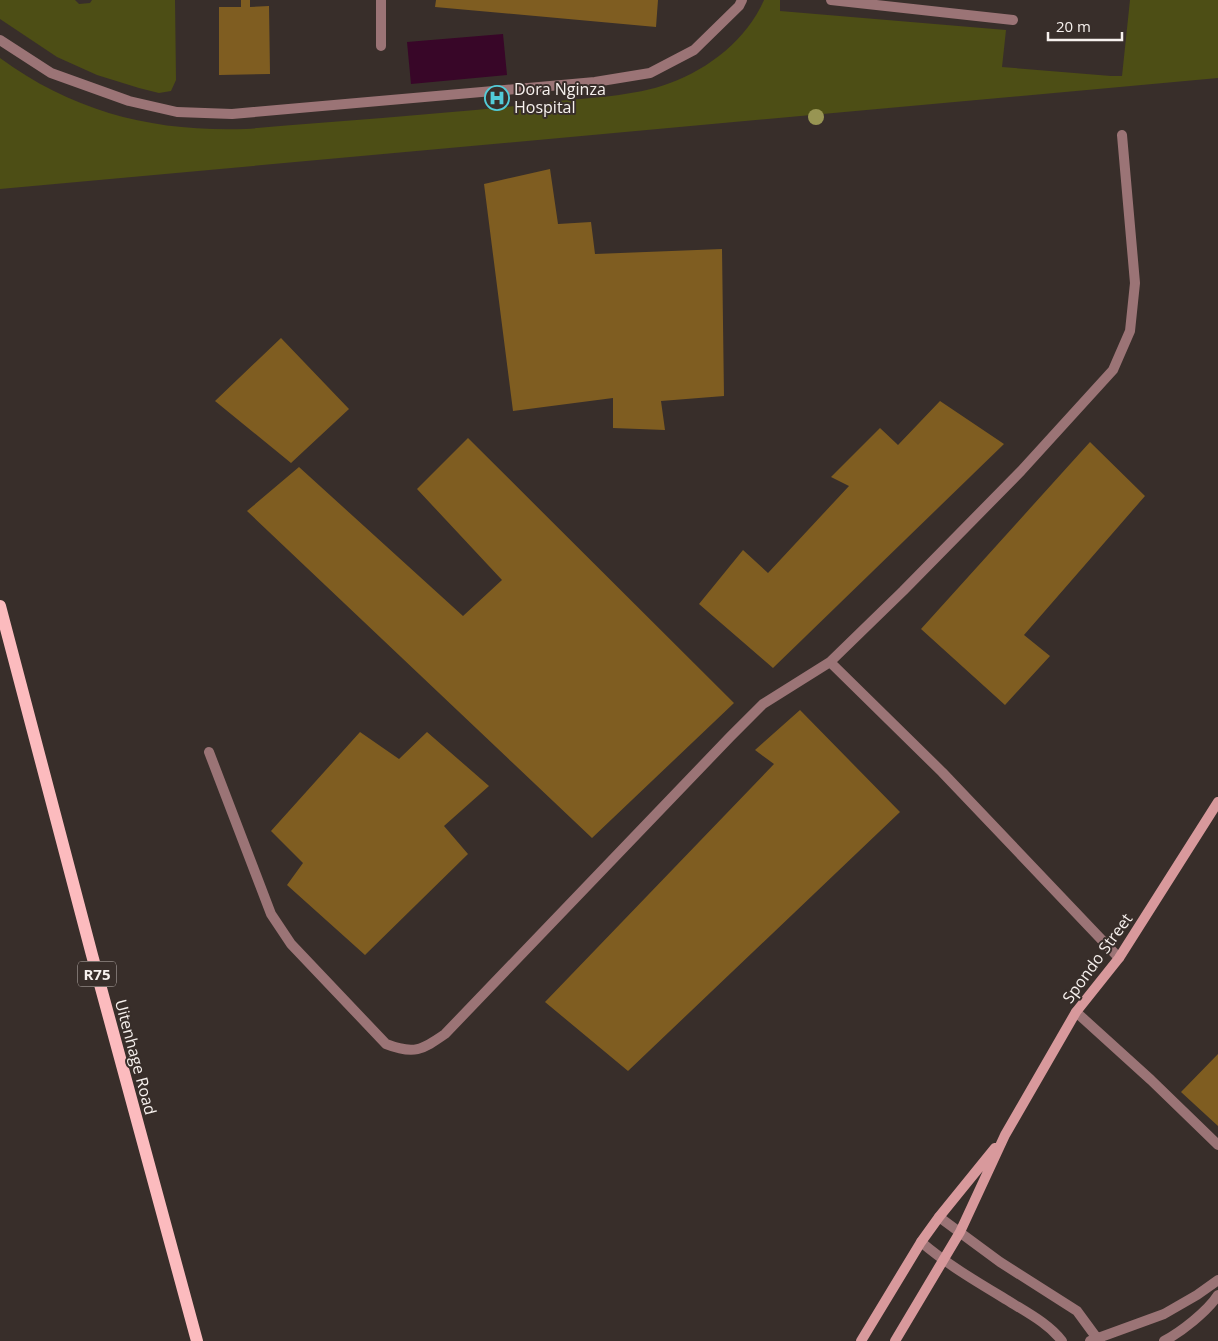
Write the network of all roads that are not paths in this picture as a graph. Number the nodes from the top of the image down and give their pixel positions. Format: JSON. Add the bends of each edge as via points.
{"nodes":[{"id":1,"x":381,"y":0,"type":"edge"},
{"id":2,"x":742,"y":0,"type":"edge"},
{"id":3,"x":830,"y":0,"type":"edge"},
{"id":4,"x":1013,"y":20,"type":"dead end"},
{"id":5,"x":0,"y":40,"type":"edge"},
{"id":6,"x":381,"y":46,"type":"dead end"},
{"id":7,"x":1122,"y":135,"type":"dead end"},
{"id":8,"x":0,"y":606,"type":"edge"},
{"id":9,"x":830,"y":662,"type":"junction"},
{"id":10,"x":210,"y":752,"type":"dead end"},
{"id":11,"x":1218,"y":802,"type":"edge"},
{"id":12,"x":1119,"y":958,"type":"junction"},
{"id":13,"x":1076,"y":1012,"type":"junction"},
{"id":14,"x":1005,"y":1135,"type":"junction"},
{"id":15,"x":1218,"y":1145,"type":"edge"},
{"id":16,"x":938,"y":1217,"type":"junction"},
{"id":17,"x":960,"y":1232,"type":"junction"},
{"id":18,"x":921,"y":1242,"type":"junction"},
{"id":19,"x":943,"y":1261,"type":"junction"},
{"id":20,"x":1218,"y":1280,"type":"edge"},
{"id":21,"x":1218,"y":1295,"type":"edge"},
{"id":22,"x":1095,"y":1340,"type":"edge"},
{"id":23,"x":197,"y":1341,"type":"edge"},
{"id":24,"x":861,"y":1341,"type":"edge"},
{"id":25,"x":895,"y":1341,"type":"edge"},
{"id":26,"x":1062,"y":1341,"type":"edge"},
{"id":27,"x":1164,"y":1341,"type":"edge"}],
"edges":[{"from":1,"to":6,"type":"lane"},
{"from":2,"to":5,"type":"lane","via":[[694,50],[650,73],[594,82],[232,114],[177,112],[129,101],[51,73]]},
{"from":3,"to":4,"type":"lane"},
{"from":7,"to":9,"type":"lane","via":[[1135,284],[1130,331],[1112,370],[1021,471]]},
{"from":8,"to":23,"type":"main road","name":"Uitenhage Road","number":"R75"},
{"from":9,"to":10,"type":"lane","via":[[763,704],[445,1034],[424,1049],[402,1050],[386,1044],[291,944],[271,914]]},
{"from":9,"to":12,"type":"lane","via":[[942,772]]},
{"from":11,"to":12,"type":"main road","name":"Spondo Street"},
{"from":12,"to":13,"type":"main road","name":"Spondo Street"},
{"from":13,"to":14,"type":"main road","name":"Spondo Street"},
{"from":13,"to":15,"type":"lane"},
{"from":14,"to":16,"type":"main road","name":"Spondo Street"},
{"from":14,"to":17,"type":"main road","name":"Spondo Street"},
{"from":16,"to":17,"type":"lane"},
{"from":16,"to":18,"type":"main road","name":"Spondo Street"},
{"from":17,"to":19,"type":"main road","name":"Spondo Street"},
{"from":17,"to":22,"type":"lane","via":[[1076,1311]]},
{"from":18,"to":19,"type":"lane"},
{"from":18,"to":24,"type":"main road","name":"Spondo Street"},
{"from":19,"to":25,"type":"main road","name":"Spondo Street"},
{"from":19,"to":26,"type":"lane","via":[[1036,1318]]},
{"from":20,"to":22,"type":"lane","via":[[1164,1314]]},
{"from":21,"to":27,"type":"lane","via":[[1190,1323]]}]}
